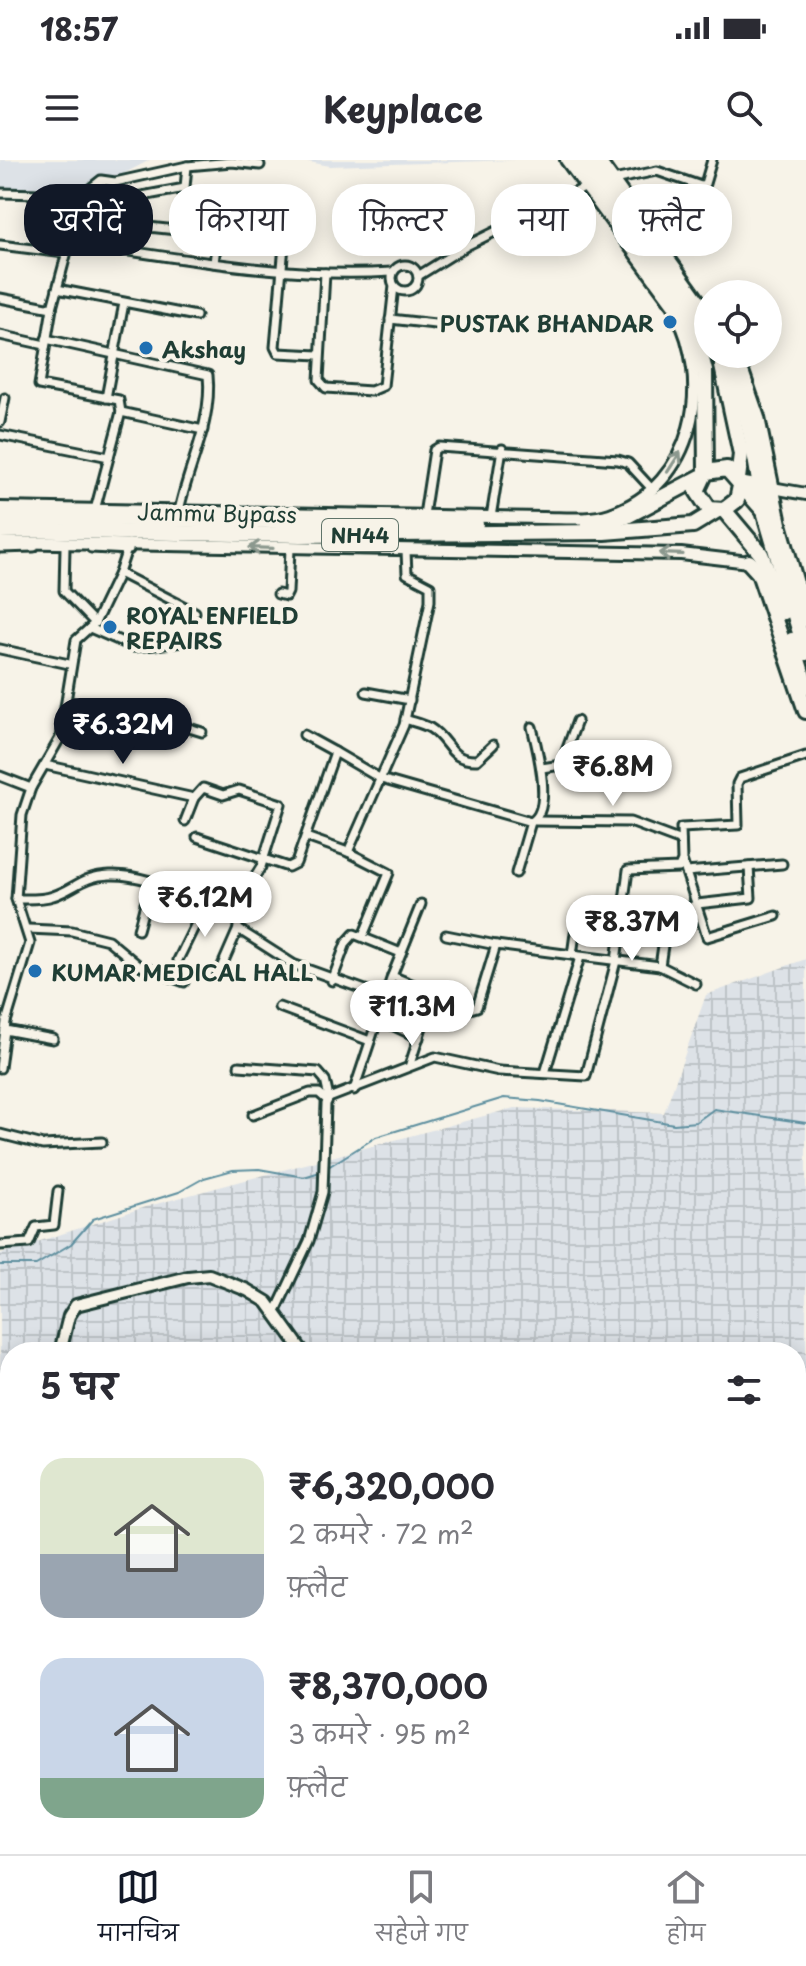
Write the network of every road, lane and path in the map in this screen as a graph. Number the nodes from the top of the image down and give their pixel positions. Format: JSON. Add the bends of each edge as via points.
{"nodes":[{"id":1,"x":566,"y":160,"type":"edge"},
{"id":2,"x":576,"y":160,"type":"edge"},
{"id":3,"x":589,"y":160,"type":"edge"},
{"id":4,"x":599,"y":160,"type":"edge"},
{"id":5,"x":712,"y":160,"type":"edge"},
{"id":6,"x":260,"y":165,"type":"dead end"},
{"id":7,"x":187,"y":166,"type":"junction"},
{"id":8,"x":613,"y":180,"type":"junction"},
{"id":9,"x":96,"y":184,"type":"edge"},
{"id":10,"x":185,"y":184,"type":"edge"},
{"id":11,"x":581,"y":184,"type":"edge"},
{"id":12,"x":0,"y":193,"type":"edge"},
{"id":13,"x":24,"y":194,"type":"edge"},
{"id":14,"x":596,"y":204,"type":"edge"},
{"id":15,"x":491,"y":234,"type":"edge"},
{"id":16,"x":0,"y":245,"type":"edge"},
{"id":17,"x":24,"y":248,"type":"edge"},
{"id":18,"x":153,"y":254,"type":"edge"},
{"id":19,"x":64,"y":256,"type":"edge"},
{"id":20,"x":215,"y":256,"type":"edge"},
{"id":21,"x":282,"y":256,"type":"edge"},
{"id":22,"x":214,"y":263,"type":"junction"},
{"id":23,"x":280,"y":271,"type":"junction"},
{"id":24,"x":392,"y":272,"type":"junction"},
{"id":25,"x":325,"y":273,"type":"junction"},
{"id":26,"x":418,"y":276,"type":"junction"},
{"id":27,"x":394,"y":286,"type":"junction"},
{"id":28,"x":57,"y":289,"type":"junction"},
{"id":29,"x":0,"y":298,"type":"edge"},
{"id":30,"x":124,"y":303,"type":"junction"},
{"id":31,"x":694,"y":305,"type":"edge"},
{"id":32,"x":694,"y":306,"type":"edge"},
{"id":33,"x":694,"y":307,"type":"edge"},
{"id":34,"x":52,"y":308,"type":"junction"},
{"id":35,"x":675,"y":310,"type":"junction"},
{"id":36,"x":694,"y":315,"type":"edge"},
{"id":37,"x":196,"y":316,"type":"dead end"},
{"id":38,"x":390,"y":319,"type":"junction"},
{"id":39,"x":435,"y":324,"type":"dead end"},
{"id":40,"x":0,"y":335,"type":"edge"},
{"id":41,"x":45,"y":342,"type":"junction"},
{"id":42,"x":114,"y":355,"type":"junction"},
{"id":43,"x":319,"y":355,"type":"junction"},
{"id":44,"x":705,"y":368,"type":"edge"},
{"id":45,"x":726,"y":368,"type":"edge"},
{"id":46,"x":731,"y":368,"type":"edge"},
{"id":47,"x":5,"y":398,"type":"dead end"},
{"id":48,"x":106,"y":398,"type":"junction"},
{"id":49,"x":121,"y":412,"type":"junction"},
{"id":50,"x":0,"y":422,"type":"edge"},
{"id":51,"x":203,"y":430,"type":"junction"},
{"id":52,"x":0,"y":435,"type":"edge"},
{"id":53,"x":502,"y":449,"type":"junction"},
{"id":54,"x":109,"y":457,"type":"junction"},
{"id":55,"x":703,"y":474,"type":"junction"},
{"id":56,"x":739,"y":483,"type":"junction"},
{"id":57,"x":766,"y":486,"type":"junction"},
{"id":58,"x":652,"y":489,"type":"junction"},
{"id":59,"x":806,"y":494,"type":"edge"},
{"id":60,"x":0,"y":508,"type":"edge"},
{"id":61,"x":95,"y":510,"type":"junction"},
{"id":62,"x":720,"y":510,"type":"junction"},
{"id":63,"x":179,"y":511,"type":"junction"},
{"id":64,"x":764,"y":511,"type":"junction"},
{"id":65,"x":424,"y":515,"type":"junction"},
{"id":66,"x":0,"y":517,"type":"edge"},
{"id":67,"x":491,"y":517,"type":"junction"},
{"id":68,"x":0,"y":530,"type":"edge"},
{"id":69,"x":129,"y":542,"type":"junction"},
{"id":70,"x":0,"y":545,"type":"edge"},
{"id":71,"x":65,"y":547,"type":"junction"},
{"id":72,"x":290,"y":549,"type":"junction"},
{"id":73,"x":406,"y":551,"type":"junction"},
{"id":74,"x":749,"y":562,"type":"joint"},
{"id":75,"x":119,"y":573,"type":"junction"},
{"id":76,"x":278,"y":594,"type":"dead end"},
{"id":77,"x":195,"y":612,"type":"dead end"},
{"id":78,"x":806,"y":619,"type":"edge"},
{"id":79,"x":92,"y":626,"type":"junction"},
{"id":80,"x":184,"y":642,"type":"dead end"},
{"id":81,"x":0,"y":649,"type":"edge"},
{"id":82,"x":69,"y":664,"type":"junction"},
{"id":83,"x":802,"y":672,"type":"edge"},
{"id":84,"x":366,"y":692,"type":"dead end"},
{"id":85,"x":410,"y":700,"type":"junction"},
{"id":86,"x":67,"y":702,"type":"junction"},
{"id":87,"x":806,"y":711,"type":"edge"},
{"id":88,"x":405,"y":719,"type":"junction"},
{"id":89,"x":577,"y":721,"type":"dead end"},
{"id":90,"x":532,"y":727,"type":"dead end"},
{"id":91,"x":202,"y":732,"type":"dead end"},
{"id":92,"x":304,"y":735,"type":"dead end"},
{"id":93,"x":493,"y":745,"type":"dead end"},
{"id":94,"x":335,"y":752,"type":"junction"},
{"id":95,"x":806,"y":756,"type":"edge"},
{"id":96,"x":45,"y":765,"type":"junction"},
{"id":97,"x":542,"y":768,"type":"junction"},
{"id":98,"x":0,"y":776,"type":"edge"},
{"id":99,"x":381,"y":779,"type":"junction"},
{"id":100,"x":31,"y":788,"type":"junction"},
{"id":101,"x":194,"y":798,"type":"junction"},
{"id":102,"x":185,"y":821,"type":"dead end"},
{"id":103,"x":533,"y":822,"type":"junction"},
{"id":104,"x":197,"y":837,"type":"dead end"},
{"id":105,"x":306,"y":837,"type":"junction"},
{"id":106,"x":681,"y":841,"type":"junction"},
{"id":107,"x":348,"y":852,"type":"junction"},
{"id":108,"x":263,"y":859,"type":"junction"},
{"id":109,"x":682,"y":861,"type":"junction"},
{"id":110,"x":782,"y":864,"type":"dead end"},
{"id":111,"x":749,"y":867,"type":"junction"},
{"id":112,"x":686,"y":872,"type":"junction"},
{"id":113,"x":516,"y":873,"type":"dead end"},
{"id":114,"x":151,"y":882,"type":"junction"},
{"id":115,"x":16,"y":899,"type":"junction"},
{"id":116,"x":421,"y":904,"type":"dead end"},
{"id":117,"x":697,"y":904,"type":"junction"},
{"id":118,"x":205,"y":905,"type":"junction"},
{"id":119,"x":234,"y":912,"type":"junction"},
{"id":120,"x":578,"y":912,"type":"dead end"},
{"id":121,"x":776,"y":916,"type":"dead end"},
{"id":122,"x":28,"y":929,"type":"junction"},
{"id":123,"x":238,"y":929,"type":"junction"},
{"id":124,"x":138,"y":930,"type":"dead end"},
{"id":125,"x":446,"y":935,"type":"dead end"},
{"id":126,"x":363,"y":936,"type":"junction"},
{"id":127,"x":496,"y":945,"type":"junction"},
{"id":128,"x":401,"y":953,"type":"junction"},
{"id":129,"x":576,"y":956,"type":"junction"},
{"id":130,"x":178,"y":960,"type":"dead end"},
{"id":131,"x":616,"y":961,"type":"junction"},
{"id":132,"x":660,"y":966,"type":"junction"},
{"id":133,"x":392,"y":976,"type":"junction"},
{"id":134,"x":217,"y":977,"type":"dead end"},
{"id":135,"x":332,"y":981,"type":"junction"},
{"id":136,"x":184,"y":982,"type":"dead end"},
{"id":137,"x":696,"y":984,"type":"dead end"},
{"id":138,"x":433,"y":993,"type":"junction"},
{"id":139,"x":385,"y":997,"type":"junction"},
{"id":140,"x":279,"y":1007,"type":"dead end"},
{"id":141,"x":377,"y":1018,"type":"junction"},
{"id":142,"x":5,"y":1030,"type":"junction"},
{"id":143,"x":419,"y":1038,"type":"junction"},
{"id":144,"x":53,"y":1039,"type":"dead end"},
{"id":145,"x":370,"y":1041,"type":"junction"},
{"id":146,"x":410,"y":1064,"type":"junction"},
{"id":147,"x":239,"y":1066,"type":"dead end"},
{"id":148,"x":0,"y":1068,"type":"edge"},
{"id":149,"x":545,"y":1073,"type":"junction"},
{"id":150,"x":354,"y":1090,"type":"junction"},
{"id":151,"x":328,"y":1099,"type":"junction"},
{"id":152,"x":253,"y":1115,"type":"dead end"},
{"id":153,"x":0,"y":1134,"type":"edge"},
{"id":154,"x":102,"y":1142,"type":"dead end"},
{"id":155,"x":58,"y":1191,"type":"dead end"},
{"id":156,"x":0,"y":1245,"type":"edge"},
{"id":157,"x":276,"y":1311,"type":"junction"},
{"id":158,"x":62,"y":1342,"type":"edge"},
{"id":159,"x":296,"y":1342,"type":"edge"}],
"edges":[{"from":1,"to":11,"type":"street"},
{"from":2,"to":33,"type":"highway"},
{"from":3,"to":32,"type":"highway"},
{"from":4,"to":8,"type":"street"},
{"from":5,"to":8,"type":"street","via":[[704,187],[657,171]]},
{"from":6,"to":7,"type":"street"},
{"from":7,"to":9,"type":"street"},
{"from":7,"to":10,"type":"street"},
{"from":8,"to":31,"type":"street"},
{"from":12,"to":13,"type":"street"},
{"from":14,"to":35,"type":"street"},
{"from":15,"to":26,"type":"street"},
{"from":16,"to":17,"type":"street"},
{"from":18,"to":22,"type":"street"},
{"from":19,"to":28,"type":"street"},
{"from":20,"to":22,"type":"street"},
{"from":21,"to":23,"type":"street"},
{"from":22,"to":23,"type":"street"},
{"from":23,"to":25,"type":"street"},
{"from":23,"to":43,"type":"street","via":[[276,351]]},
{"from":24,"to":25,"type":"street"},
{"from":24,"to":26,"type":"street","via":[[406,264]]},
{"from":24,"to":27,"type":"street"},
{"from":25,"to":43,"type":"street"},
{"from":26,"to":27,"type":"street","via":[[410,290]]},
{"from":27,"to":38,"type":"street"},
{"from":28,"to":30,"type":"street"},
{"from":28,"to":34,"type":"street"},
{"from":29,"to":34,"type":"street"},
{"from":30,"to":37,"type":"street"},
{"from":30,"to":42,"type":"street"},
{"from":34,"to":41,"type":"street"},
{"from":35,"to":36,"type":"street"},
{"from":58,"to":35,"type":"street","one_way":true,"via":[[677,462],[696,402],[691,348]]},
{"from":38,"to":39,"type":"street"},
{"from":38,"to":43,"type":"street","via":[[383,386],[377,391],[323,387]]},
{"from":40,"to":41,"type":"street"},
{"from":41,"to":42,"type":"street"},
{"from":41,"to":48,"type":"street","via":[[39,385]]},
{"from":42,"to":48,"type":"street"},
{"from":42,"to":51,"type":"street","via":[[208,375]]},
{"from":44,"to":55,"type":"highway"},
{"from":45,"to":56,"type":"highway","via":[[739,442]]},
{"from":46,"to":57,"type":"highway"},
{"from":47,"to":50,"type":"street"},
{"from":48,"to":49,"type":"street","via":[[119,400]]},
{"from":49,"to":51,"type":"street"},
{"from":49,"to":54,"type":"street"},
{"from":51,"to":63,"type":"street"},
{"from":52,"to":54,"type":"street"},
{"from":53,"to":58,"type":"street","via":[[624,461]]},
{"from":53,"to":65,"type":"street","via":[[435,448]]},
{"from":53,"to":67,"type":"street"},
{"from":54,"to":61,"type":"street"},
{"from":55,"to":56,"type":"highway","via":[[727,469]]},
{"from":55,"to":62,"type":"highway","via":[[699,498]]},
{"from":55,"to":66,"type":"highway","name":"Jammu Bypass","number":"NH44","via":[[627,516],[603,523]]},
{"from":56,"to":57,"type":"street"},
{"from":56,"to":62,"type":"highway","via":[[737,500]]},
{"from":56,"to":64,"type":"highway"},
{"from":57,"to":59,"type":"street"},
{"from":57,"to":64,"type":"highway"},
{"from":57,"to":78,"type":"highway"},
{"from":58,"to":67,"type":"street","via":[[595,517]]},
{"from":60,"to":61,"type":"street"},
{"from":61,"to":63,"type":"street"},
{"from":62,"to":69,"type":"highway","name":"Jammu Bypass","number":"NH44","via":[[693,525],[604,532]]},
{"from":62,"to":83,"type":"highway","via":[[766,564]]},
{"from":63,"to":65,"type":"street"},
{"from":64,"to":83,"type":"highway"},
{"from":65,"to":67,"type":"street"},
{"from":68,"to":69,"type":"highway","name":"Jammu Bypass","number":"NH44"},
{"from":69,"to":70,"type":"street"},
{"from":69,"to":71,"type":"street"},
{"from":72,"to":69,"type":"street","one_way":true},
{"from":69,"to":75,"type":"street"},
{"from":70,"to":71,"type":"street"},
{"from":71,"to":79,"type":"street","via":[[64,591]]},
{"from":72,"to":73,"type":"street"},
{"from":72,"to":76,"type":"street","via":[[287,595]]},
{"from":74,"to":73,"type":"street","one_way":true,"via":[[681,554]]},
{"from":73,"to":85,"type":"street","via":[[407,574],[430,586],[431,593]]},
{"from":74,"to":83,"type":"highway","via":[[759,573]]},
{"from":75,"to":77,"type":"street"},
{"from":75,"to":79,"type":"street"},
{"from":79,"to":80,"type":"street","via":[[134,647]]},
{"from":79,"to":82,"type":"street","via":[[76,640]]},
{"from":81,"to":82,"type":"street"},
{"from":82,"to":86,"type":"street"},
{"from":83,"to":87,"type":"highway"},
{"from":84,"to":85,"type":"street"},
{"from":85,"to":88,"type":"street"},
{"from":86,"to":91,"type":"street","via":[[150,716]]},
{"from":86,"to":96,"type":"street","via":[[60,738]]},
{"from":88,"to":93,"type":"street","via":[[432,729],[451,753],[465,760],[477,760]]},
{"from":88,"to":99,"type":"street"},
{"from":89,"to":97,"type":"street","via":[[561,765]]},
{"from":90,"to":97,"type":"street"},
{"from":92,"to":94,"type":"street"},
{"from":94,"to":99,"type":"street"},
{"from":94,"to":105,"type":"street"},
{"from":95,"to":106,"type":"street","via":[[740,778],[738,825],[683,827]]},
{"from":96,"to":100,"type":"street"},
{"from":96,"to":101,"type":"street"},
{"from":97,"to":103,"type":"street","via":[[543,789]]},
{"from":98,"to":100,"type":"street"},
{"from":99,"to":103,"type":"street"},
{"from":99,"to":107,"type":"street"},
{"from":100,"to":115,"type":"street","via":[[18,838]]},
{"from":101,"to":102,"type":"street"},
{"from":101,"to":108,"type":"street","via":[[203,788],[223,795],[239,790],[279,802]]},
{"from":103,"to":106,"type":"street","via":[[630,822]]},
{"from":103,"to":113,"type":"street"},
{"from":104,"to":108,"type":"street"},
{"from":105,"to":107,"type":"street"},
{"from":105,"to":108,"type":"street","via":[[293,866]]},
{"from":106,"to":109,"type":"street"},
{"from":107,"to":126,"type":"street","via":[[389,873]]},
{"from":108,"to":119,"type":"street"},
{"from":109,"to":112,"type":"street"},
{"from":109,"to":131,"type":"street","via":[[675,869],[628,870]]},
{"from":110,"to":111,"type":"street"},
{"from":111,"to":112,"type":"street"},
{"from":111,"to":117,"type":"street","via":[[751,898]]},
{"from":112,"to":117,"type":"street"},
{"from":114,"to":115,"type":"street","via":[[105,875],[79,880],[54,896]]},
{"from":114,"to":118,"type":"street"},
{"from":114,"to":124,"type":"street"},
{"from":115,"to":122,"type":"street"},
{"from":116,"to":128,"type":"street"},
{"from":117,"to":121,"type":"street","via":[[707,937]]},
{"from":117,"to":132,"type":"street","via":[[666,920]]},
{"from":118,"to":119,"type":"street"},
{"from":118,"to":130,"type":"street"},
{"from":119,"to":123,"type":"street"},
{"from":120,"to":129,"type":"street"},
{"from":122,"to":136,"type":"street","via":[[72,931],[108,940],[144,968]]},
{"from":122,"to":142,"type":"street","via":[[30,943]]},
{"from":123,"to":134,"type":"street"},
{"from":123,"to":135,"type":"street","via":[[276,956]]},
{"from":125,"to":127,"type":"street"},
{"from":126,"to":128,"type":"street"},
{"from":126,"to":135,"type":"street","via":[[350,937]]},
{"from":127,"to":129,"type":"street"},
{"from":127,"to":138,"type":"street","via":[[477,1007],[470,1009]]},
{"from":128,"to":133,"type":"street"},
{"from":129,"to":131,"type":"street"},
{"from":129,"to":149,"type":"street"},
{"from":131,"to":132,"type":"street"},
{"from":131,"to":149,"type":"street","via":[[586,1076]]},
{"from":132,"to":137,"type":"street"},
{"from":133,"to":138,"type":"street"},
{"from":133,"to":139,"type":"street"},
{"from":135,"to":139,"type":"street"},
{"from":138,"to":143,"type":"street"},
{"from":139,"to":141,"type":"street"},
{"from":140,"to":145,"type":"street"},
{"from":141,"to":143,"type":"street"},
{"from":141,"to":145,"type":"street"},
{"from":142,"to":144,"type":"street"},
{"from":142,"to":148,"type":"street"},
{"from":143,"to":146,"type":"street"},
{"from":145,"to":150,"type":"street"},
{"from":146,"to":149,"type":"street","via":[[442,1057],[499,1071]]},
{"from":146,"to":150,"type":"street"},
{"from":147,"to":151,"type":"street","via":[[313,1070],[325,1080]]},
{"from":150,"to":151,"type":"street"},
{"from":151,"to":152,"type":"street","via":[[310,1093]]},
{"from":151,"to":157,"type":"street","via":[[325,1173],[309,1241]]},
{"from":153,"to":154,"type":"street","via":[[43,1145]]},
{"from":155,"to":156,"type":"street","via":[[54,1225],[36,1227],[29,1243]]},
{"from":157,"to":158,"type":"street","via":[[221,1278],[188,1277],[76,1305]]},
{"from":157,"to":159,"type":"street"}]}
